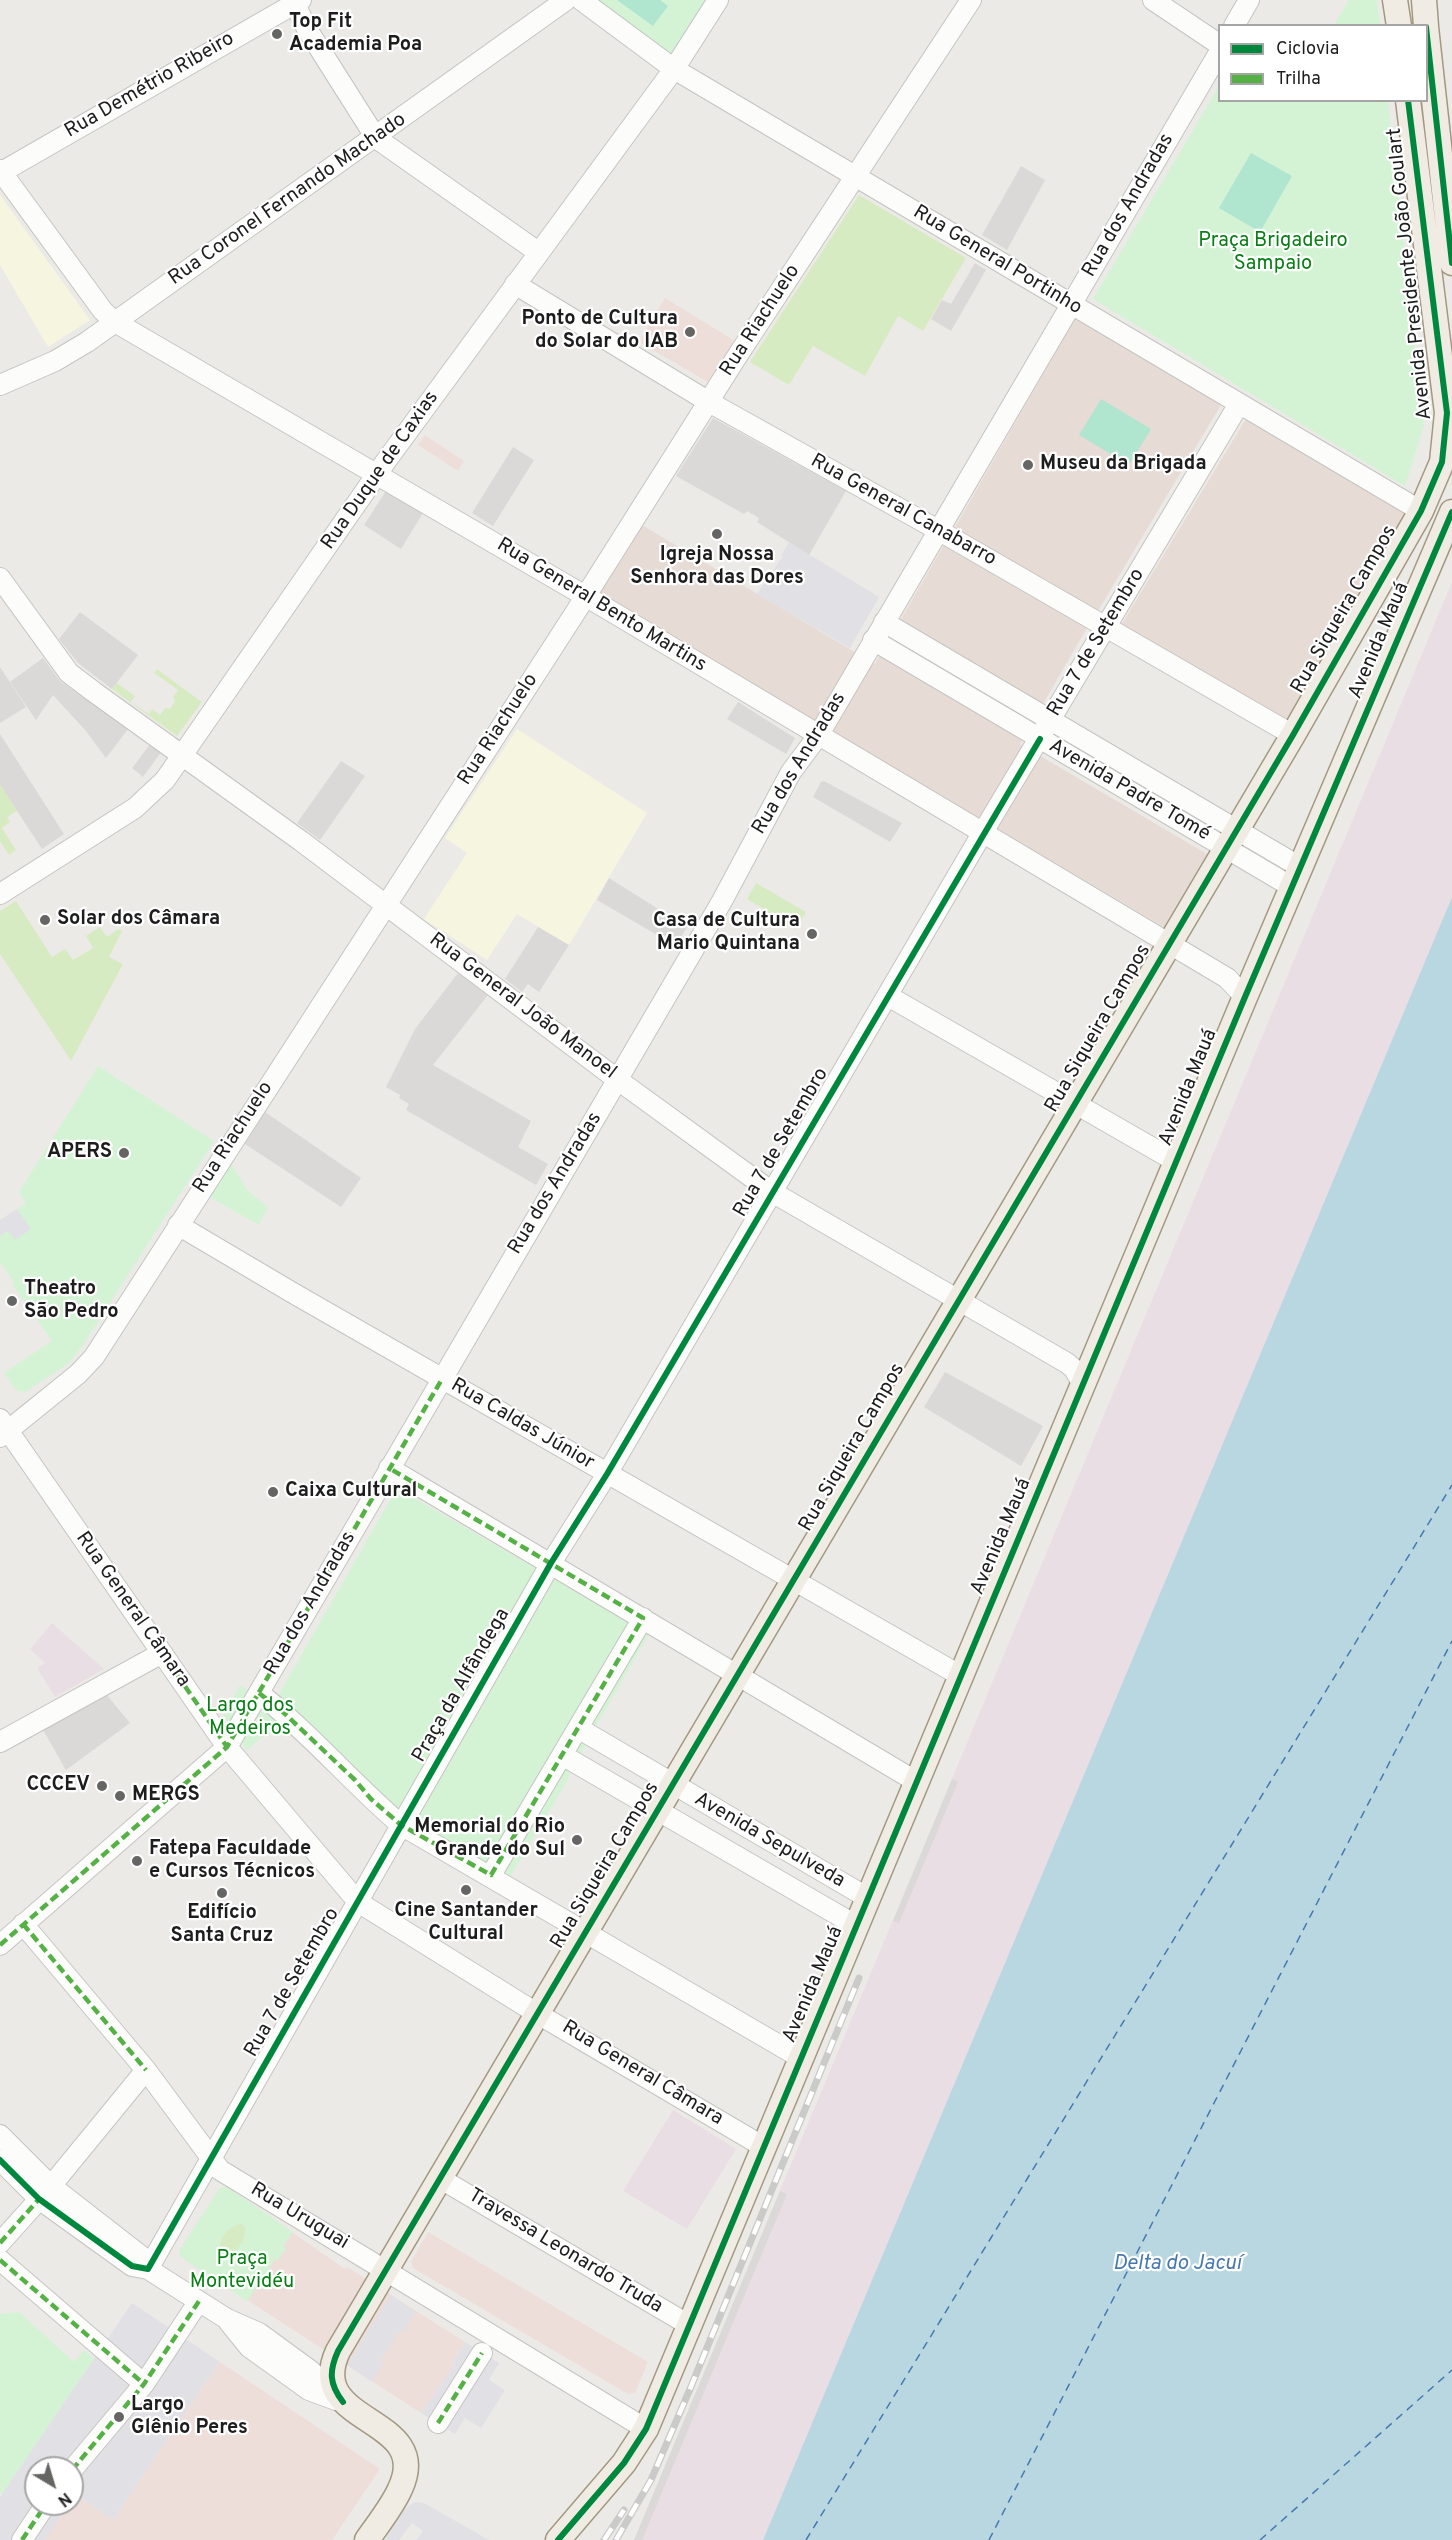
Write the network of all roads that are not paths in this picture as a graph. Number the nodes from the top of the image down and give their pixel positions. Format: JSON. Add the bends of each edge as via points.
{"nodes":[{"id":1,"x":566,"y":0,"type":"edge"},
{"id":2,"x":581,"y":0,"type":"edge"},
{"id":3,"x":718,"y":0,"type":"edge"},
{"id":4,"x":971,"y":0,"type":"edge"},
{"id":5,"x":1153,"y":0,"type":"edge"},
{"id":6,"x":1249,"y":0,"type":"edge"},
{"id":7,"x":1395,"y":0,"type":"edge"},
{"id":8,"x":1424,"y":0,"type":"edge"},
{"id":9,"x":296,"y":1,"type":"edge"},
{"id":10,"x":1235,"y":24,"type":"edge"},
{"id":11,"x":1399,"y":24,"type":"edge"},
{"id":12,"x":1426,"y":24,"type":"edge"},
{"id":13,"x":1218,"y":44,"type":"edge"},
{"id":14,"x":1428,"y":44,"type":"edge"},
{"id":15,"x":1218,"y":54,"type":"edge"},
{"id":16,"x":674,"y":69,"type":"junction"},
{"id":17,"x":1408,"y":102,"type":"edge"},
{"id":18,"x":376,"y":138,"type":"junction"},
{"id":19,"x":0,"y":172,"type":"edge"},
{"id":20,"x":855,"y":177,"type":"junction"},
{"id":21,"x":538,"y":252,"type":"junction"},
{"id":22,"x":1452,"y":263,"type":"edge"},
{"id":23,"x":515,"y":284,"type":"junction"},
{"id":24,"x":1072,"y":305,"type":"junction"},
{"id":25,"x":115,"y":322,"type":"junction"},
{"id":26,"x":0,"y":385,"type":"edge"},
{"id":27,"x":709,"y":402,"type":"junction"},
{"id":28,"x":1239,"y":404,"type":"junction"},
{"id":29,"x":377,"y":474,"type":"junction"},
{"id":30,"x":1421,"y":511,"type":"junction"},
{"id":31,"x":1449,"y":520,"type":"edge"},
{"id":32,"x":938,"y":530,"type":"junction"},
{"id":33,"x":0,"y":579,"type":"edge"},
{"id":34,"x":585,"y":596,"type":"junction"},
{"id":35,"x":884,"y":622,"type":"junction"},
{"id":36,"x":1106,"y":627,"type":"junction"},
{"id":37,"x":873,"y":640,"type":"junction"},
{"id":38,"x":969,"y":671,"type":"junction"},
{"id":39,"x":958,"y":690,"type":"junction"},
{"id":40,"x":1050,"y":722,"type":"junction"},
{"id":41,"x":1293,"y":735,"type":"junction"},
{"id":42,"x":818,"y":736,"type":"junction"},
{"id":43,"x":1040,"y":739,"type":"junction"},
{"id":44,"x":183,"y":755,"type":"junction"},
{"id":45,"x":1129,"y":768,"type":"junction"},
{"id":46,"x":1118,"y":786,"type":"junction"},
{"id":47,"x":1168,"y":791,"type":"junction"},
{"id":48,"x":1158,"y":810,"type":"junction"},
{"id":49,"x":983,"y":832,"type":"junction"},
{"id":50,"x":1230,"y":839,"type":"junction"},
{"id":51,"x":1296,"y":877,"type":"junction"},
{"id":52,"x":0,"y":894,"type":"edge"},
{"id":53,"x":387,"y":904,"type":"junction"},
{"id":54,"x":1168,"y":944,"type":"junction"},
{"id":55,"x":888,"y":996,"type":"junction"},
{"id":56,"x":1245,"y":997,"type":"junction"},
{"id":57,"x":618,"y":1080,"type":"junction"},
{"id":58,"x":1074,"y":1104,"type":"junction"},
{"id":59,"x":1177,"y":1162,"type":"junction"},
{"id":60,"x":772,"y":1192,"type":"junction"},
{"id":61,"x":178,"y":1225,"type":"junction"},
{"id":62,"x":959,"y":1300,"type":"junction"},
{"id":63,"x":442,"y":1379,"type":"junction"},
{"id":64,"x":1083,"y":1384,"type":"junction"},
{"id":65,"x":2,"y":1429,"type":"edge"},
{"id":66,"x":390,"y":1468,"type":"junction"},
{"id":67,"x":607,"y":1474,"type":"junction"},
{"id":68,"x":551,"y":1563,"type":"junction"},
{"id":69,"x":794,"y":1580,"type":"junction"},
{"id":70,"x":643,"y":1618,"type":"junction"},
{"id":71,"x":162,"y":1653,"type":"junction"},
{"id":72,"x":738,"y":1675,"type":"junction"},
{"id":73,"x":962,"y":1676,"type":"junction"},
{"id":74,"x":259,"y":1693,"type":"junction"},
{"id":75,"x":578,"y":1728,"type":"junction"},
{"id":76,"x":0,"y":1742,"type":"edge"},
{"id":77,"x":609,"y":1746,"type":"junction"},
{"id":78,"x":227,"y":1747,"type":"junction"},
{"id":79,"x":562,"y":1755,"type":"junction"},
{"id":80,"x":639,"y":1764,"type":"junction"},
{"id":81,"x":594,"y":1772,"type":"junction"},
{"id":82,"x":917,"y":1782,"type":"junction"},
{"id":83,"x":674,"y":1784,"type":"junction"},
{"id":84,"x":624,"y":1790,"type":"junction"},
{"id":85,"x":658,"y":1810,"type":"junction"},
{"id":86,"x":401,"y":1825,"type":"junction"},
{"id":87,"x":491,"y":1875,"type":"junction"},
{"id":88,"x":868,"y":1899,"type":"junction"},
{"id":89,"x":358,"y":1902,"type":"junction"},
{"id":90,"x":23,"y":1924,"type":"junction"},
{"id":91,"x":857,"y":1926,"type":"junction"},
{"id":92,"x":586,"y":1932,"type":"junction"},
{"id":93,"x":0,"y":1945,"type":"edge"},
{"id":94,"x":538,"y":2014,"type":"junction"},
{"id":95,"x":801,"y":2058,"type":"junction"},
{"id":96,"x":147,"y":2070,"type":"junction"},
{"id":97,"x":0,"y":2135,"type":"edge"},
{"id":98,"x":764,"y":2147,"type":"junction"},
{"id":99,"x":211,"y":2155,"type":"junction"},
{"id":100,"x":0,"y":2160,"type":"edge"},
{"id":101,"x":441,"y":2179,"type":"junction"},
{"id":102,"x":45,"y":2193,"type":"junction"},
{"id":103,"x":0,"y":2243,"type":"edge"},
{"id":104,"x":0,"y":2260,"type":"edge"},
{"id":105,"x":148,"y":2269,"type":"junction"},
{"id":106,"x":387,"y":2270,"type":"junction"},
{"id":107,"x":199,"y":2301,"type":"junction"},
{"id":108,"x":689,"y":2325,"type":"junction"},
{"id":109,"x":482,"y":2353,"type":"dead end"},
{"id":110,"x":144,"y":2384,"type":"junction"},
{"id":111,"x":343,"y":2402,"type":"junction"},
{"id":112,"x":438,"y":2423,"type":"dead end"},
{"id":113,"x":646,"y":2429,"type":"junction"},
{"id":114,"x":84,"y":2456,"type":"edge"},
{"id":115,"x":38,"y":2516,"type":"edge"},
{"id":116,"x":22,"y":2540,"type":"edge"},
{"id":117,"x":367,"y":2540,"type":"edge"},
{"id":118,"x":558,"y":2540,"type":"edge"}],
"edges":[{"from":1,"to":18,"type":"street","name":"Rua Coronel Fernando Machado"},
{"from":2,"to":16,"type":"street","name":"Rua General Portinho"},
{"from":3,"to":16,"type":"street","name":"Rua Duque de Caxias"},
{"from":4,"to":20,"type":"street","name":"Rua Riachuelo"},
{"from":5,"to":13,"type":"street"},
{"from":6,"to":10,"type":"street"},
{"from":7,"to":11,"type":"main road"},
{"from":8,"to":12,"type":"main road","name":"Avenida Presidente João Goulart"},
{"from":9,"to":18,"type":"street","via":[[307,28]]},
{"from":9,"to":19,"type":"street","name":"Rua Demétrio Ribeiro"},
{"from":14,"to":22,"type":"main road","name":"Avenida Presidente João Goulart"},
{"from":15,"to":24,"type":"street","name":"Rua dos Andradas"},
{"from":16,"to":20,"type":"street","name":"Rua General Portinho"},
{"from":16,"to":21,"type":"street","name":"Rua Duque de Caxias"},
{"from":17,"to":30,"type":"main road","name":"Avenida Presidente João Goulart","via":[[1447,413],[1442,462]]},
{"from":18,"to":21,"type":"street"},
{"from":18,"to":25,"type":"street","name":"Rua Coronel Fernando Machado"},
{"from":19,"to":25,"type":"street","name":"Rua General Bento Martins"},
{"from":20,"to":24,"type":"street","name":"Rua General Portinho"},
{"from":20,"to":27,"type":"street","name":"Rua Riachuelo"},
{"from":21,"to":23,"type":"street","name":"Rua Duque de Caxias"},
{"from":23,"to":27,"type":"street","name":"Rua General Canabarro"},
{"from":23,"to":29,"type":"street","name":"Rua Duque de Caxias"},
{"from":24,"to":28,"type":"street","name":"Rua General Portinho"},
{"from":24,"to":32,"type":"street","name":"Rua dos Andradas"},
{"from":25,"to":26,"type":"street","name":"Rua Coronel Fernando Machado","via":[[55,360]]},
{"from":25,"to":29,"type":"street","name":"Rua General Bento Martins"},
{"from":27,"to":32,"type":"street","name":"Rua General Canabarro"},
{"from":27,"to":34,"type":"street","name":"Rua Riachuelo"},
{"from":28,"to":30,"type":"street","name":"Rua General Portinho"},
{"from":28,"to":36,"type":"street","name":"Rua 7 de Setembro"},
{"from":29,"to":34,"type":"street","name":"Rua General Bento Martins"},
{"from":29,"to":44,"type":"street","name":"Rua Duque de Caxias"},
{"from":30,"to":41,"type":"main road","name":"Rua Siqueira Campos"},
{"from":31,"to":51,"type":"main road","name":"Avenida Mauá"},
{"from":32,"to":35,"type":"street","name":"Rua dos Andradas"},
{"from":32,"to":36,"type":"street","name":"Rua General Canabarro"},
{"from":33,"to":44,"type":"street","name":"Rua General João Manoel","via":[[69,673]]},
{"from":34,"to":42,"type":"street","name":"Rua General Bento Martins"},
{"from":34,"to":53,"type":"street","name":"Rua Riachuelo"},
{"from":35,"to":37,"type":"street","name":"Rua dos Andradas"},
{"from":35,"to":38,"type":"street","name":"Avenida Padre Tomé"},
{"from":36,"to":40,"type":"street","name":"Rua 7 de Setembro"},
{"from":36,"to":41,"type":"street","name":"Rua General Canabarro"},
{"from":37,"to":39,"type":"street","name":"Avenida Padre Tomé"},
{"from":37,"to":42,"type":"street","name":"Rua dos Andradas"},
{"from":38,"to":39,"type":"street"},
{"from":38,"to":40,"type":"street","name":"Avenida Padre Tomé"},
{"from":39,"to":43,"type":"street","name":"Avenida Padre Tomé"},
{"from":40,"to":43,"type":"street","name":"Rua 7 de Setembro"},
{"from":40,"to":45,"type":"street","name":"Avenida Padre Tomé"},
{"from":41,"to":50,"type":"main road","name":"Rua Siqueira Campos"},
{"from":42,"to":49,"type":"street","name":"Rua General Bento Martins"},
{"from":42,"to":57,"type":"street","name":"Rua dos Andradas","via":[[791,772],[722,902]]},
{"from":43,"to":46,"type":"street","name":"Avenida Padre Tomé"},
{"from":43,"to":49,"type":"street","name":"Rua 7 de Setembro"},
{"from":44,"to":52,"type":"street","name":"Rua Duque de Caxias","via":[[165,780],[135,808]]},
{"from":44,"to":53,"type":"street","name":"Rua General João Manoel"},
{"from":45,"to":46,"type":"street"},
{"from":45,"to":47,"type":"street","name":"Avenida Padre Tomé"},
{"from":46,"to":48,"type":"street","name":"Avenida Padre Tomé"},
{"from":47,"to":48,"type":"street"},
{"from":47,"to":50,"type":"street","name":"Avenida Padre Tomé"},
{"from":48,"to":50,"type":"street","name":"Avenida Padre Tomé"},
{"from":49,"to":54,"type":"street","name":"Rua General Bento Martins"},
{"from":49,"to":55,"type":"street","name":"Rua 7 de Setembro"},
{"from":50,"to":51,"type":"street","name":"Avenida Padre Tomé"},
{"from":50,"to":54,"type":"main road","name":"Rua Siqueira Campos"},
{"from":51,"to":56,"type":"main road","name":"Avenida Mauá"},
{"from":53,"to":57,"type":"street","name":"Rua General João Manoel"},
{"from":53,"to":61,"type":"street","name":"Rua Riachuelo"},
{"from":54,"to":56,"type":"street","name":"Rua General Bento Martins","via":[[1227,978]]},
{"from":54,"to":58,"type":"main road","name":"Rua Siqueira Campos"},
{"from":55,"to":58,"type":"street"},
{"from":55,"to":60,"type":"street","name":"Rua 7 de Setembro"},
{"from":56,"to":59,"type":"main road","name":"Avenida Mauá"},
{"from":57,"to":60,"type":"street","name":"Rua General João Manoel"},
{"from":57,"to":63,"type":"street","name":"Rua dos Andradas"},
{"from":58,"to":59,"type":"street"},
{"from":58,"to":62,"type":"main road","name":"Rua Siqueira Campos"},
{"from":59,"to":64,"type":"main road","name":"Avenida Mauá"},
{"from":60,"to":62,"type":"street","name":"Rua General João Manoel"},
{"from":60,"to":67,"type":"street","name":"Rua 7 de Setembro"},
{"from":61,"to":63,"type":"street","name":"Rua Caldas Júnior"},
{"from":61,"to":65,"type":"street","name":"Rua Riachuelo","via":[[94,1357],[78,1374]]},
{"from":62,"to":64,"type":"street","name":"Rua General João Manoel","via":[[1070,1365]]},
{"from":62,"to":69,"type":"main road","name":"Rua Siqueira Campos"},
{"from":63,"to":66,"type":"street","name":"Rua dos Andradas"},
{"from":63,"to":67,"type":"street","name":"Rua Caldas Júnior"},
{"from":64,"to":73,"type":"main road","name":"Avenida Mauá"},
{"from":65,"to":71,"type":"street","name":"Rua General Câmara"},
{"from":66,"to":68,"type":"street"},
{"from":66,"to":74,"type":"street","name":"Rua dos Andradas"},
{"from":67,"to":68,"type":"street","name":"Rua 7 de Setembro"},
{"from":67,"to":69,"type":"street","name":"Rua Caldas Júnior"},
{"from":68,"to":70,"type":"street"},
{"from":68,"to":86,"type":"street","name":"Praça da Alfândega"},
{"from":69,"to":72,"type":"main road","name":"Rua Siqueira Campos"},
{"from":69,"to":73,"type":"street","name":"Rua Caldas Júnior"},
{"from":70,"to":72,"type":"street"},
{"from":70,"to":75,"type":"street"},
{"from":71,"to":76,"type":"street"},
{"from":71,"to":78,"type":"street","name":"Rua General Câmara"},
{"from":72,"to":82,"type":"street"},
{"from":72,"to":83,"type":"main road","name":"Rua Siqueira Campos"},
{"from":73,"to":82,"type":"main road","name":"Avenida Mauá"},
{"from":74,"to":78,"type":"street","name":"Rua dos Andradas"},
{"from":74,"to":86,"type":"street","via":[[285,1713]]},
{"from":75,"to":77,"type":"street","name":"Avenida Sepulveda"},
{"from":75,"to":79,"type":"street"},
{"from":77,"to":80,"type":"street","name":"Avenida Sepulveda"},
{"from":77,"to":81,"type":"street"},
{"from":78,"to":89,"type":"street","name":"Rua General Câmara"},
{"from":78,"to":90,"type":"street","name":"Rua dos Andradas"},
{"from":79,"to":81,"type":"street","name":"Avenida Sepulveda"},
{"from":79,"to":87,"type":"street"},
{"from":80,"to":83,"type":"street","name":"Avenida Sepulveda"},
{"from":80,"to":84,"type":"street"},
{"from":81,"to":84,"type":"street","name":"Avenida Sepulveda"},
{"from":82,"to":88,"type":"main road","name":"Avenida Mauá"},
{"from":83,"to":85,"type":"main road","name":"Rua Siqueira Campos"},
{"from":83,"to":88,"type":"street","name":"Avenida Sepulveda"},
{"from":84,"to":85,"type":"street","name":"Avenida Sepulveda"},
{"from":85,"to":91,"type":"street","name":"Avenida Sepulveda"},
{"from":85,"to":92,"type":"main road","name":"Rua Siqueira Campos"},
{"from":86,"to":87,"type":"street"},
{"from":86,"to":89,"type":"street","name":"Rua 7 de Setembro"},
{"from":87,"to":92,"type":"street"},
{"from":88,"to":91,"type":"main road","name":"Avenida Mauá"},
{"from":89,"to":94,"type":"street","name":"Rua General Câmara"},
{"from":89,"to":99,"type":"street","name":"Rua 7 de Setembro"},
{"from":90,"to":93,"type":"street","name":"Rua dos Andradas"},
{"from":90,"to":96,"type":"street","name":"Rua Uruguai"},
{"from":91,"to":95,"type":"main road","name":"Avenida Mauá"},
{"from":92,"to":94,"type":"main road","name":"Rua Siqueira Campos"},
{"from":92,"to":95,"type":"street"},
{"from":94,"to":98,"type":"street","name":"Rua General Câmara"},
{"from":94,"to":101,"type":"main road","name":"Rua Siqueira Campos"},
{"from":95,"to":98,"type":"main road","name":"Avenida Mauá"},
{"from":96,"to":99,"type":"street","name":"Rua Uruguai"},
{"from":96,"to":102,"type":"street"},
{"from":97,"to":102,"type":"street"},
{"from":98,"to":108,"type":"main road","name":"Avenida Mauá"},
{"from":99,"to":105,"type":"street"},
{"from":99,"to":106,"type":"street","name":"Rua Uruguai","via":[[220,2169]]},
{"from":100,"to":102,"type":"street"},
{"from":101,"to":106,"type":"main road","name":"Rua Siqueira Campos"},
{"from":101,"to":108,"type":"street","name":"Travessa Leonardo Truda"},
{"from":102,"to":103,"type":"street"},
{"from":102,"to":105,"type":"street","via":[[141,2256]]},
{"from":104,"to":110,"type":"street"},
{"from":105,"to":107,"type":"street"},
{"from":106,"to":111,"type":"main road","name":"Rua Siqueira Campos","via":[[332,2363],[332,2385]]},
{"from":106,"to":113,"type":"street","name":"Rua Uruguai"},
{"from":107,"to":110,"type":"street"},
{"from":107,"to":111,"type":"street","via":[[227,2319],[259,2332],[311,2371]]},
{"from":108,"to":113,"type":"main road","name":"Avenida Mauá"},
{"from":109,"to":112,"type":"street"},
{"from":110,"to":114,"type":"street"},
{"from":111,"to":117,"type":"main road","via":[[394,2438],[405,2463],[401,2488]]},
{"from":113,"to":118,"type":"main road","name":"Avenida Mauá","via":[[624,2463]]},
{"from":115,"to":116,"type":"street"}]}
